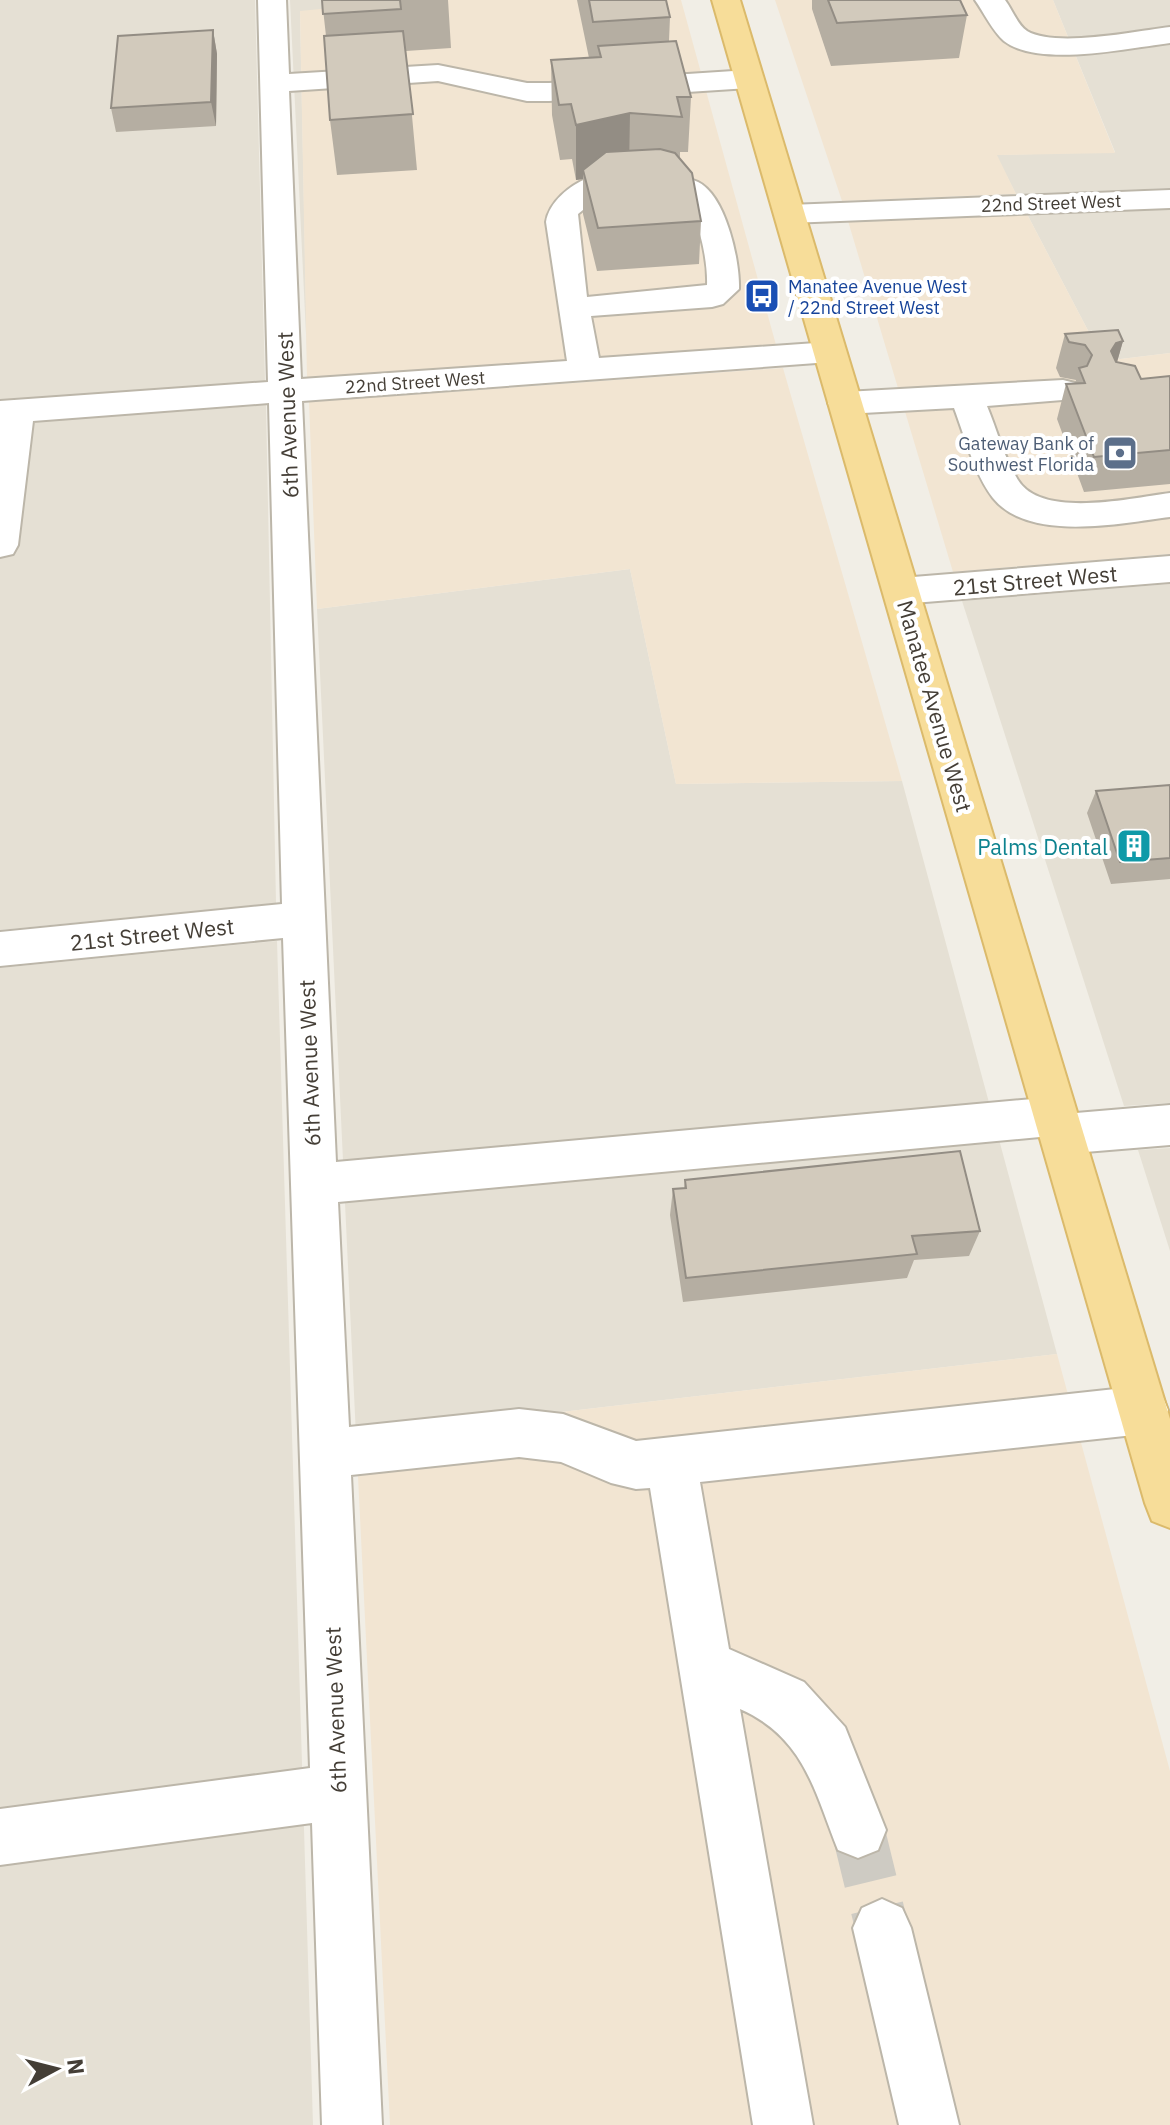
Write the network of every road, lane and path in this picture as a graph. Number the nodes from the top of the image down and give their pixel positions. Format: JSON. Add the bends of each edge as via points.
{"nodes":[{"id":1,"x":272,"y":0,"type":"edge"},
{"id":2,"x":726,"y":0,"type":"edge"},
{"id":3,"x":1001,"y":1,"type":"edge"},
{"id":4,"x":1170,"y":35,"type":"edge"},
{"id":5,"x":749,"y":79,"type":"junction"},
{"id":6,"x":275,"y":83,"type":"junction"},
{"id":7,"x":1170,"y":199,"type":"edge"},
{"id":8,"x":789,"y":214,"type":"junction"},
{"id":9,"x":573,"y":308,"type":"junction"},
{"id":10,"x":830,"y":352,"type":"junction"},
{"id":11,"x":585,"y":370,"type":"junction"},
{"id":12,"x":287,"y":391,"type":"junction"},
{"id":13,"x":1063,"y":391,"type":"dead end"},
{"id":14,"x":967,"y":397,"type":"junction"},
{"id":15,"x":845,"y":403,"type":"junction"},
{"id":16,"x":8,"y":411,"type":"edge"},
{"id":17,"x":1170,"y":505,"type":"edge"},
{"id":18,"x":0,"y":545,"type":"edge"},
{"id":19,"x":1170,"y":569,"type":"edge"},
{"id":20,"x":901,"y":591,"type":"junction"},
{"id":21,"x":303,"y":919,"type":"junction"},
{"id":22,"x":0,"y":949,"type":"edge"},
{"id":23,"x":1058,"y":1125,"type":"junction"},
{"id":24,"x":1170,"y":1125,"type":"edge"},
{"id":25,"x":313,"y":1184,"type":"junction"},
{"id":26,"x":1143,"y":1410,"type":"junction"},
{"id":27,"x":325,"y":1454,"type":"junction"},
{"id":28,"x":671,"y":1461,"type":"junction"},
{"id":29,"x":1170,"y":1503,"type":"edge"},
{"id":30,"x":706,"y":1666,"type":"junction"},
{"id":31,"x":339,"y":1792,"type":"junction"},
{"id":32,"x":858,"y":1830,"type":"tunnel mouth"},
{"id":33,"x":0,"y":1837,"type":"edge"},
{"id":34,"x":882,"y":1928,"type":"tunnel mouth"},
{"id":35,"x":352,"y":2125,"type":"edge"},
{"id":36,"x":783,"y":2125,"type":"edge"},
{"id":37,"x":929,"y":2125,"type":"edge"}],
"edges":[{"from":1,"to":6,"type":"street","name":"6th Avenue West"},
{"from":2,"to":5,"type":"main road","name":"Manatee Avenue West"},
{"from":3,"to":4,"type":"street","via":[[1014,35],[1031,43]]},
{"from":5,"to":6,"type":"street","via":[[549,92],[438,73]]},
{"from":5,"to":8,"type":"main road","name":"Manatee Avenue West"},
{"from":6,"to":12,"type":"street","name":"6th Avenue West"},
{"from":7,"to":8,"type":"street","name":"22nd Street West"},
{"from":8,"to":10,"type":"main road","name":"Manatee Avenue West"},
{"from":9,"to":9,"type":"street","via":[[712,297],[723,289],[726,277],[702,202],[677,183],[637,181],[589,188],[563,211]]},
{"from":9,"to":11,"type":"street"},
{"from":10,"to":11,"type":"street","name":"22nd Street West"},
{"from":10,"to":15,"type":"main road","name":"Manatee Avenue West"},
{"from":11,"to":12,"type":"street","name":"22nd Street West"},
{"from":12,"to":16,"type":"street","name":"22nd Street West"},
{"from":12,"to":21,"type":"street","name":"6th Avenue West"},
{"from":13,"to":14,"type":"street"},
{"from":14,"to":15,"type":"street"},
{"from":14,"to":17,"type":"street","via":[[1005,490],[1019,506],[1065,514]]},
{"from":15,"to":20,"type":"main road","name":"Manatee Avenue West"},
{"from":16,"to":18,"type":"street"},
{"from":19,"to":20,"type":"street","name":"21st Street West"},
{"from":20,"to":23,"type":"main road","name":"Manatee Avenue West"},
{"from":21,"to":22,"type":"street","name":"21st Street West"},
{"from":21,"to":25,"type":"street","name":"6th Avenue West"},
{"from":23,"to":24,"type":"street"},
{"from":23,"to":25,"type":"street"},
{"from":23,"to":26,"type":"main road","name":"Manatee Avenue West"},
{"from":25,"to":27,"type":"street","name":"6th Avenue West"},
{"from":26,"to":28,"type":"street"},
{"from":26,"to":29,"type":"main road","name":"Manatee Avenue West"},
{"from":27,"to":28,"type":"street","via":[[519,1433],[563,1438],[636,1465]]},
{"from":27,"to":31,"type":"street","name":"6th Avenue West"},
{"from":28,"to":30,"type":"street"},
{"from":30,"to":32,"type":"street","via":[[785,1701],[826,1746]]},
{"from":30,"to":36,"type":"street"},
{"from":31,"to":33,"type":"street"},
{"from":31,"to":35,"type":"street","name":"6th Avenue West"},
{"from":34,"to":37,"type":"street"}]}
